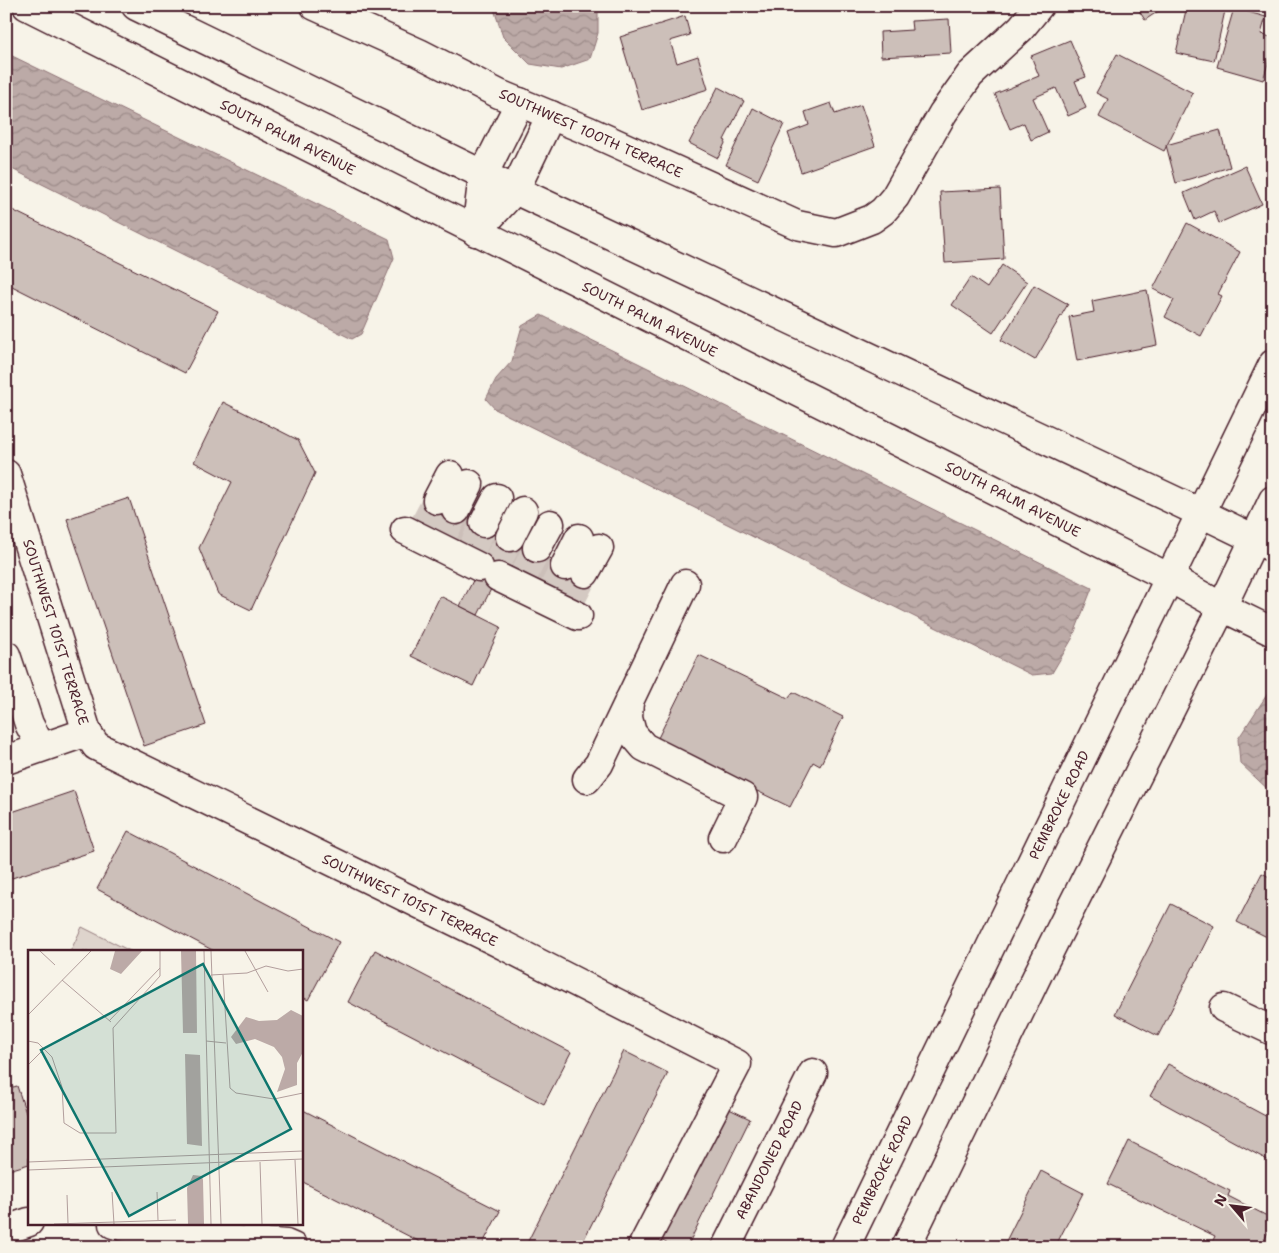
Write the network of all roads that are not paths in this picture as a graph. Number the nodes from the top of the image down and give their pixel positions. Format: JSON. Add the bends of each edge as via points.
{"nodes":[{"id":1,"x":27,"y":6,"type":"edge"},
{"id":2,"x":136,"y":6,"type":"edge"},
{"id":3,"x":315,"y":6,"type":"edge"},
{"id":4,"x":1039,"y":6,"type":"edge"},
{"id":5,"x":520,"y":102,"type":"junction"},
{"id":6,"x":551,"y":115,"type":"junction"},
{"id":7,"x":483,"y":175,"type":"junction"},
{"id":8,"x":515,"y":190,"type":"junction"},
{"id":9,"x":476,"y":232,"type":"junction"},
{"id":10,"x":1273,"y":364,"type":"edge"},
{"id":11,"x":6,"y":474,"type":"edge"},
{"id":12,"x":459,"y":480,"type":"dead end"},
{"id":13,"x":497,"y":498,"type":"dead end"},
{"id":14,"x":1273,"y":500,"type":"edge"},
{"id":15,"x":446,"y":505,"type":"tunnel mouth"},
{"id":16,"x":523,"y":511,"type":"dead end"},
{"id":17,"x":1201,"y":513,"type":"junction"},
{"id":18,"x":484,"y":524,"type":"tunnel mouth"},
{"id":19,"x":550,"y":524,"type":"dead end"},
{"id":20,"x":426,"y":534,"type":"dead end"},
{"id":21,"x":510,"y":538,"type":"tunnel mouth"},
{"id":22,"x":589,"y":543,"type":"dead end"},
{"id":23,"x":1263,"y":543,"type":"edge"},
{"id":24,"x":538,"y":548,"type":"tunnel mouth"},
{"id":25,"x":1170,"y":578,"type":"junction"},
{"id":26,"x":685,"y":584,"type":"dead end"},
{"id":27,"x":1222,"y":607,"type":"junction"},
{"id":28,"x":1273,"y":632,"type":"edge"},
{"id":29,"x":6,"y":655,"type":"edge"},
{"id":30,"x":629,"y":701,"type":"junction"},
{"id":31,"x":87,"y":732,"type":"junction"},
{"id":32,"x":41,"y":747,"type":"junction"},
{"id":33,"x":6,"y":760,"type":"edge"},
{"id":34,"x":587,"y":779,"type":"dead end"},
{"id":35,"x":723,"y":838,"type":"dead end"},
{"id":36,"x":1224,"y":1008,"type":"dead end"},
{"id":37,"x":1273,"y":1031,"type":"edge"},
{"id":38,"x":813,"y":1074,"type":"dead end"},
{"id":39,"x":28,"y":1222,"type":"edge"},
{"id":40,"x":121,"y":1226,"type":"edge"},
{"id":41,"x":6,"y":1230,"type":"edge"},
{"id":42,"x":6,"y":1243,"type":"edge"},
{"id":43,"x":7,"y":1247,"type":"edge"},
{"id":44,"x":293,"y":1247,"type":"edge"},
{"id":45,"x":642,"y":1247,"type":"edge"},
{"id":46,"x":726,"y":1247,"type":"edge"},
{"id":47,"x":845,"y":1247,"type":"edge"},
{"id":48,"x":906,"y":1247,"type":"edge"}],
"edges":[{"from":1,"to":9,"type":"main road","name":"SOUTH PALM AVENUE"},
{"from":2,"to":7,"type":"main road"},
{"from":3,"to":5,"type":"main road","name":"SOUTHWEST 100TH TERRACE"},
{"from":4,"to":6,"type":"main road","name":"SOUTHWEST 100TH TERRACE","via":[[1021,28],[970,75],[943,113],[895,197],[883,211],[872,219],[836,233],[797,225]]},
{"from":5,"to":6,"type":"main road","name":"SOUTHWEST 100TH TERRACE"},
{"from":5,"to":7,"type":"main road"},
{"from":6,"to":8,"type":"main road"},
{"from":7,"to":8,"type":"main road"},
{"from":7,"to":9,"type":"main road"},
{"from":8,"to":9,"type":"main road"},
{"from":8,"to":17,"type":"main road"},
{"from":9,"to":25,"type":"main road","name":"SOUTH PALM AVENUE"},
{"from":10,"to":17,"type":"main road","name":"PEMBROKE ROAD"},
{"from":11,"to":31,"type":"main road","name":"SOUTHWEST 101ST TERRACE"},
{"from":12,"to":15,"type":"main road"},
{"from":13,"to":18,"type":"main road"},
{"from":14,"to":23,"type":"main road"},
{"from":16,"to":21,"type":"main road"},
{"from":17,"to":23,"type":"main road"},
{"from":17,"to":25,"type":"main road","name":"PEMBROKE ROAD"},
{"from":19,"to":24,"type":"main road"},
{"from":20,"to":22,"type":"main road","via":[[493,569],[567,593]]},
{"from":23,"to":27,"type":"main road"},
{"from":25,"to":27,"type":"main road","name":"SOUTH PALM AVENUE"},
{"from":25,"to":47,"type":"main road","name":"PEMBROKE ROAD"},
{"from":26,"to":30,"type":"main road"},
{"from":27,"to":28,"type":"main road","name":"SOUTH PALM AVENUE"},
{"from":27,"to":48,"type":"main road"},
{"from":29,"to":32,"type":"main road","via":[[29,724]]},
{"from":30,"to":34,"type":"main road","via":[[599,764]]},
{"from":30,"to":35,"type":"main road","via":[[628,718],[632,733],[644,748],[743,797]]},
{"from":31,"to":32,"type":"main road","name":"SOUTHWEST 101ST TERRACE"},
{"from":31,"to":45,"type":"main road","name":"SOUTHWEST 101ST TERRACE","via":[[96,746],[495,941],[737,1064]]},
{"from":32,"to":33,"type":"main road","name":"SOUTHWEST 101ST TERRACE"},
{"from":36,"to":37,"type":"main road"},
{"from":38,"to":46,"type":"main road","name":"ABANDONED ROAD"},
{"from":39,"to":41,"type":"main road"},
{"from":40,"to":44,"type":"main road","via":[[144,1232]]},
{"from":42,"to":43,"type":"main road"}]}
